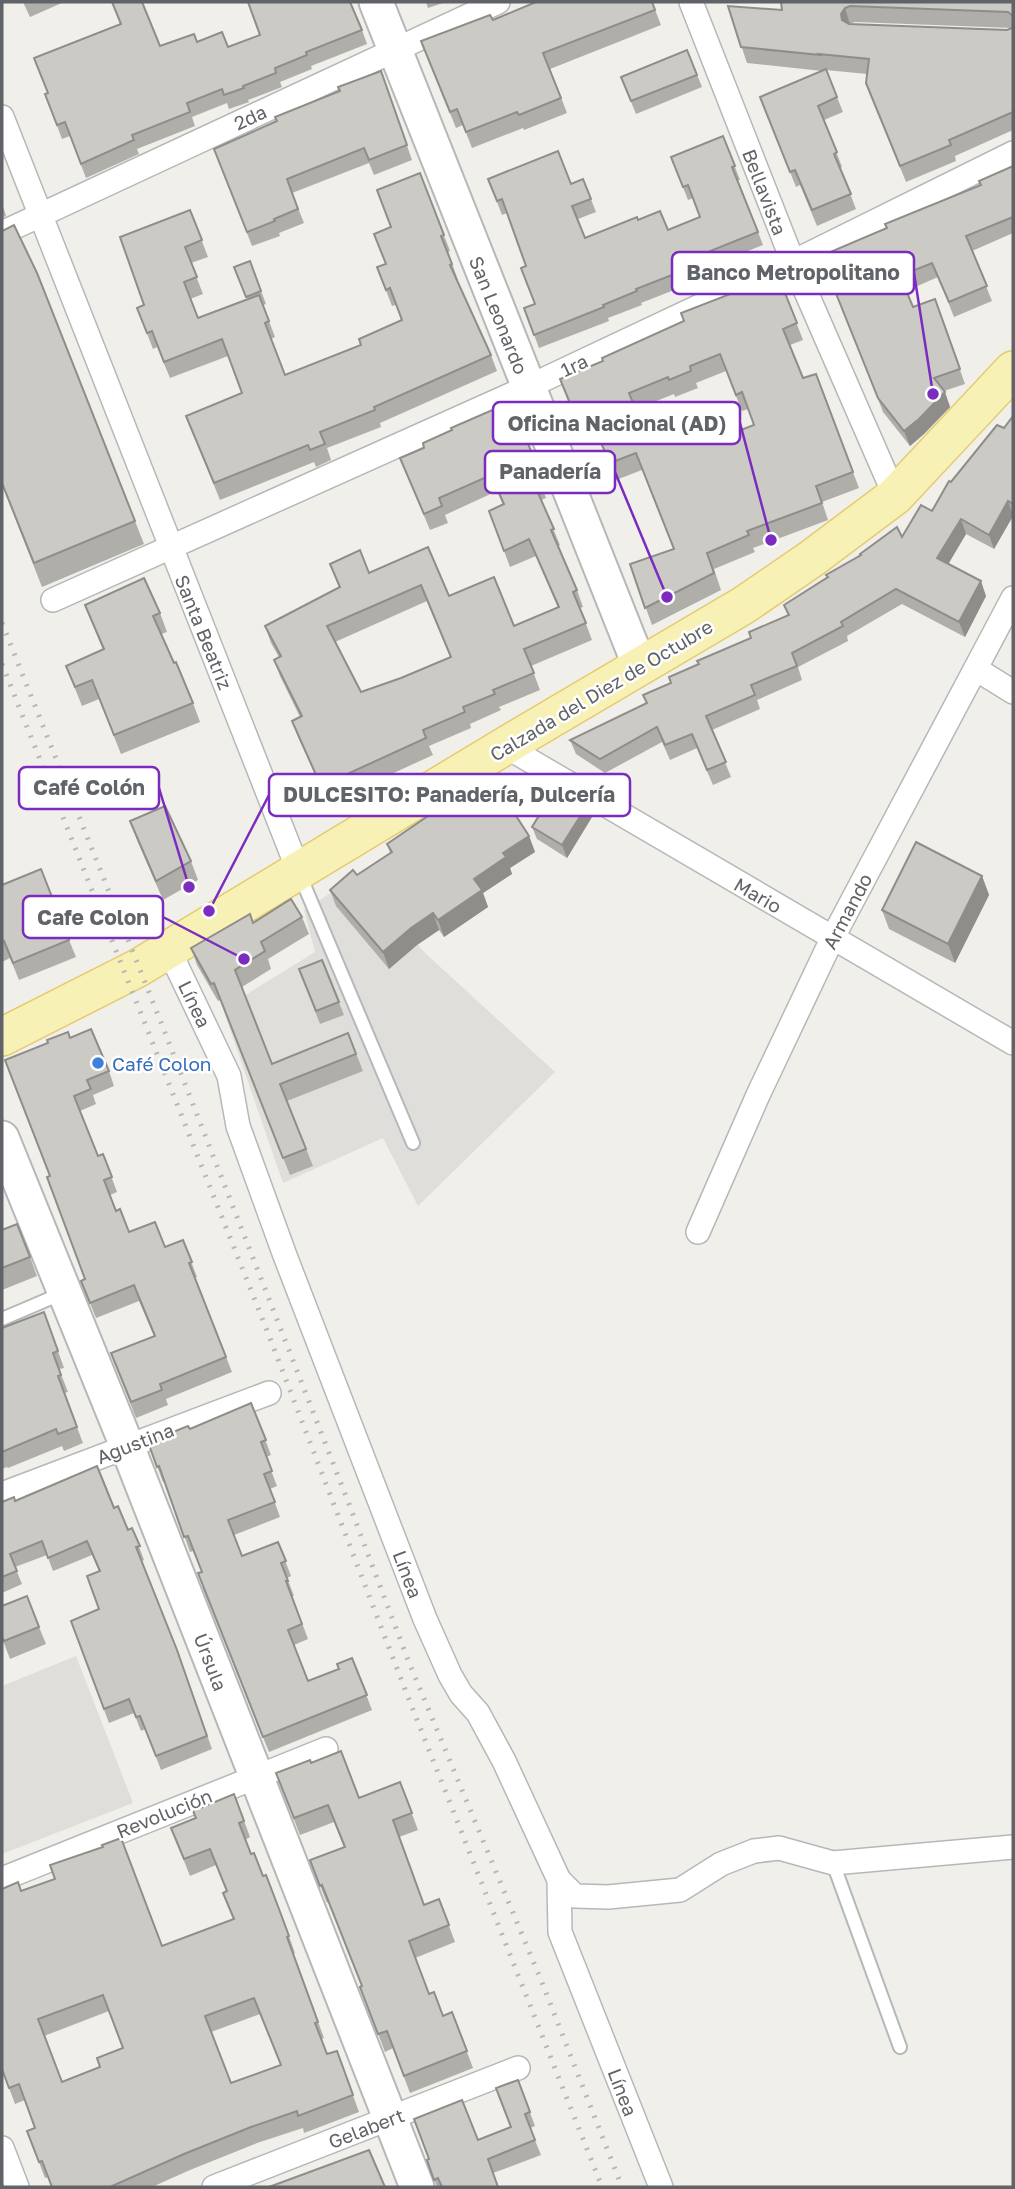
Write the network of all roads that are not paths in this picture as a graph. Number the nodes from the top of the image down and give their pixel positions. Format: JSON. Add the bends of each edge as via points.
{"nodes":[{"id":1,"x":376,"y":2,"type":"edge"},
{"id":2,"x":498,"y":2,"type":"edge"},
{"id":3,"x":691,"y":2,"type":"edge"},
{"id":4,"x":395,"y":49,"type":"junction"},
{"id":5,"x":2,"y":117,"type":"edge"},
{"id":6,"x":1013,"y":153,"type":"edge"},
{"id":7,"x":40,"y":215,"type":"junction"},
{"id":8,"x":2,"y":233,"type":"edge"},
{"id":9,"x":793,"y":262,"type":"junction"},
{"id":10,"x":1013,"y":370,"type":"edge"},
{"id":11,"x":528,"y":387,"type":"junction"},
{"id":12,"x":895,"y":496,"type":"junction"},
{"id":13,"x":171,"y":547,"type":"junction"},
{"id":14,"x":1013,"y":598,"type":"edge"},
{"id":15,"x":53,"y":600,"type":"dead end"},
{"id":16,"x":640,"y":667,"type":"junction"},
{"id":17,"x":976,"y":669,"type":"junction"},
{"id":18,"x":1013,"y":692,"type":"edge"},
{"id":19,"x":505,"y":746,"type":"junction"},
{"id":20,"x":299,"y":872,"type":"junction"},
{"id":21,"x":832,"y":939,"type":"junction"},
{"id":22,"x":169,"y":950,"type":"junction"},
{"id":23,"x":2,"y":1037,"type":"edge"},
{"id":24,"x":1013,"y":1043,"type":"edge"},
{"id":25,"x":2,"y":1139,"type":"edge"},
{"id":26,"x":414,"y":1143,"type":"dead end"},
{"id":27,"x":698,"y":1232,"type":"dead end"},
{"id":28,"x":65,"y":1293,"type":"junction"},
{"id":29,"x":2,"y":1319,"type":"edge"},
{"id":30,"x":269,"y":1392,"type":"dead end"},
{"id":31,"x":127,"y":1446,"type":"junction"},
{"id":32,"x":2,"y":1494,"type":"edge"},
{"id":33,"x":326,"y":1749,"type":"dead end"},
{"id":34,"x":255,"y":1776,"type":"junction"},
{"id":35,"x":1013,"y":1847,"type":"edge"},
{"id":36,"x":833,"y":1863,"type":"junction"},
{"id":37,"x":2,"y":1879,"type":"edge"},
{"id":38,"x":559,"y":1880,"type":"junction"},
{"id":39,"x":900,"y":2047,"type":"dead end"},
{"id":40,"x":518,"y":2068,"type":"dead end"},
{"id":41,"x":389,"y":2119,"type":"junction"},
{"id":42,"x":2,"y":2148,"type":"edge"},
{"id":43,"x":17,"y":2187,"type":"edge"},
{"id":44,"x":214,"y":2187,"type":"edge"},
{"id":45,"x":417,"y":2187,"type":"edge"},
{"id":46,"x":660,"y":2187,"type":"edge"}],
"edges":[{"from":1,"to":4,"type":"street","name":"San Leonardo"},
{"from":2,"to":4,"type":"street","name":"2da"},
{"from":3,"to":9,"type":"street","name":"Bellavista"},
{"from":4,"to":7,"type":"street","name":"2da"},
{"from":4,"to":11,"type":"street","name":"San Leonardo"},
{"from":5,"to":7,"type":"street","name":"Santa Beatriz"},
{"from":6,"to":9,"type":"street","name":"1ra"},
{"from":7,"to":8,"type":"street","name":"2da"},
{"from":7,"to":13,"type":"street","name":"Santa Beatriz"},
{"from":9,"to":11,"type":"street","name":"1ra"},
{"from":9,"to":12,"type":"street","name":"Bellavista"},
{"from":10,"to":12,"type":"main road","name":"Calzada del Diez de Octubre"},
{"from":11,"to":13,"type":"street","name":"1ra"},
{"from":11,"to":16,"type":"street","name":"San Leonardo"},
{"from":12,"to":16,"type":"main road","name":"Calzada del Diez de Octubre","via":[[744,605]]},
{"from":13,"to":15,"type":"street","name":"1ra"},
{"from":13,"to":20,"type":"street","name":"Santa Beatriz"},
{"from":14,"to":17,"type":"street","name":"Armando"},
{"from":16,"to":19,"type":"main road","name":"Calzada del Diez de Octubre"},
{"from":17,"to":18,"type":"street"},
{"from":17,"to":21,"type":"street","name":"Armando"},
{"from":19,"to":20,"type":"main road","name":"Calzada del Diez de Octubre"},
{"from":19,"to":21,"type":"street","name":"Mario"},
{"from":20,"to":22,"type":"main road","name":"Calzada del Diez de Octubre"},
{"from":20,"to":26,"type":"lane","name":"Santa Beatriz"},
{"from":21,"to":24,"type":"street","name":"Mario"},
{"from":21,"to":27,"type":"street","name":"Armando"},
{"from":22,"to":23,"type":"main road","name":"Calzada del Diez de Octubre"},
{"from":22,"to":38,"type":"street","name":"Línea","via":[[229,1076],[238,1126],[425,1619],[450,1675],[478,1713],[504,1761]]},
{"from":25,"to":28,"type":"street","name":"Úrsula"},
{"from":28,"to":29,"type":"lane"},
{"from":28,"to":31,"type":"street","name":"Úrsula"},
{"from":30,"to":31,"type":"street","name":"Agustina"},
{"from":31,"to":32,"type":"street","name":"Agustina"},
{"from":31,"to":34,"type":"street","name":"Úrsula"},
{"from":33,"to":34,"type":"street","name":"Revolución"},
{"from":34,"to":37,"type":"street","name":"Revolución"},
{"from":34,"to":41,"type":"street","name":"Úrsula"},
{"from":35,"to":36,"type":"street"},
{"from":36,"to":38,"type":"street","via":[[779,1847],[721,1864],[680,1889],[608,1897],[575,1896]]},
{"from":36,"to":39,"type":"lane"},
{"from":38,"to":46,"type":"street","name":"Línea","via":[[560,1933]]},
{"from":40,"to":41,"type":"street","name":"Gelabert"},
{"from":41,"to":44,"type":"street","name":"Gelabert"},
{"from":41,"to":45,"type":"street","name":"Úrsula"},
{"from":42,"to":43,"type":"street"}]}
